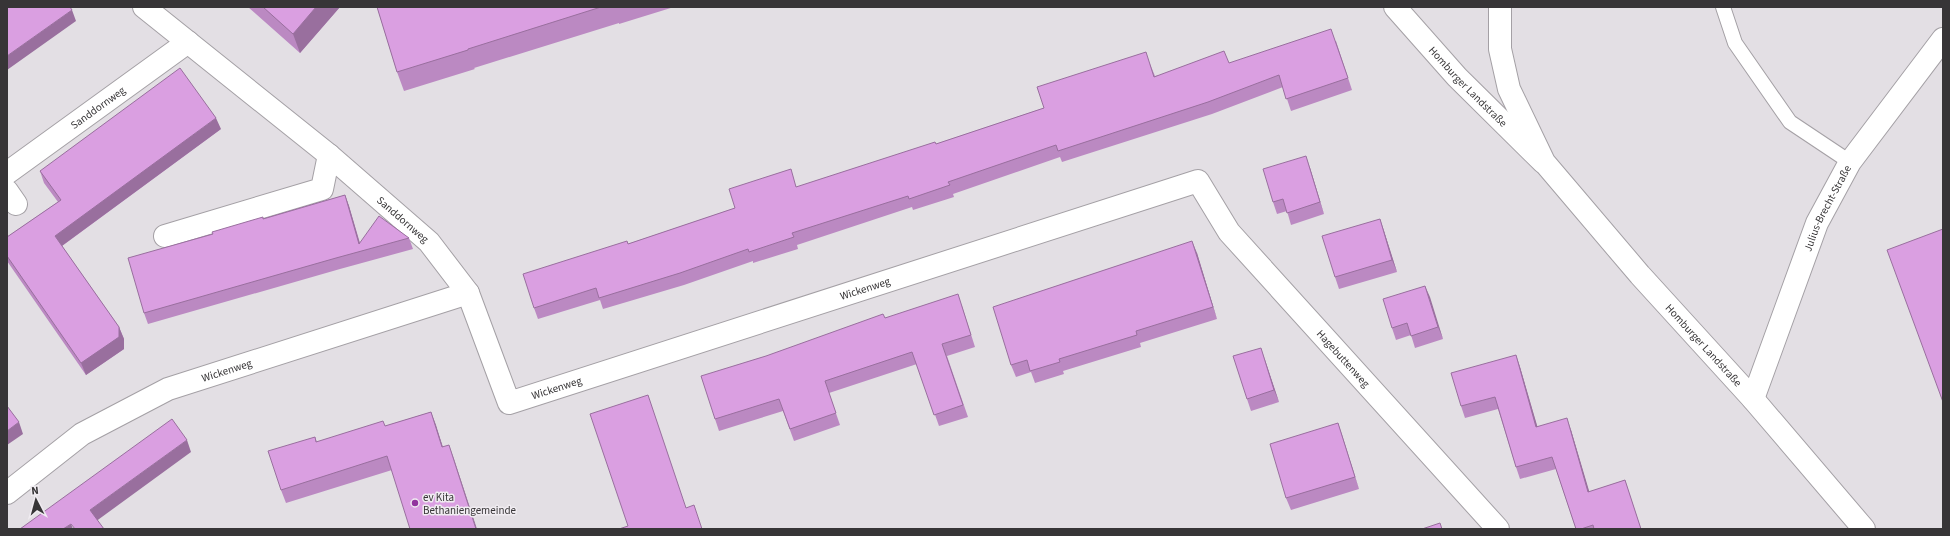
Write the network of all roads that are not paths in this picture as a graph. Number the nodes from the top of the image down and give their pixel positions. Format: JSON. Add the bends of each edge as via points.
{"nodes":[{"id":1,"x":144,"y":7,"type":"edge"},
{"id":2,"x":1395,"y":7,"type":"edge"},
{"id":3,"x":1500,"y":7,"type":"edge"},
{"id":4,"x":1723,"y":7,"type":"edge"},
{"id":5,"x":1943,"y":39,"type":"edge"},
{"id":6,"x":188,"y":42,"type":"junction"},
{"id":7,"x":329,"y":155,"type":"junction"},
{"id":8,"x":1544,"y":162,"type":"junction"},
{"id":9,"x":1850,"y":162,"type":"junction"},
{"id":10,"x":7,"y":173,"type":"edge"},
{"id":11,"x":1198,"y":181,"type":"joint"},
{"id":12,"x":165,"y":236,"type":"dead end"},
{"id":13,"x":468,"y":293,"type":"junction"},
{"id":14,"x":1753,"y":400,"type":"junction"},
{"id":15,"x":7,"y":493,"type":"edge"},
{"id":16,"x":1498,"y":529,"type":"edge"},
{"id":17,"x":1864,"y":529,"type":"edge"}],
"edges":[{"from":1,"to":6,"type":"street","name":"Sanddornweg"},
{"from":2,"to":8,"type":"street","name":"Homburger Landstraße","via":[[1457,77]]},
{"from":3,"to":8,"type":"street","name":"Homburger Landstraße","via":[[1500,49],[1509,89]]},
{"from":4,"to":9,"type":"lane","via":[[1735,44],[1790,122]]},
{"from":5,"to":9,"type":"street","name":"Julius-Brecht-Straße"},
{"from":6,"to":7,"type":"street","name":"Sanddornweg"},
{"from":6,"to":10,"type":"street","name":"Sanddornweg"},
{"from":7,"to":12,"type":"street","via":[[322,189]]},
{"from":7,"to":13,"type":"street","name":"Sanddornweg","via":[[429,242]]},
{"from":8,"to":14,"type":"street","name":"Homburger Landstraße","via":[[1640,275]]},
{"from":9,"to":14,"type":"street","name":"Julius-Brecht-Straße","via":[[1817,223]]},
{"from":11,"to":13,"type":"street","name":"Wickenweg","via":[[509,403]]},
{"from":11,"to":16,"type":"street","name":"Hagebuttenweg","via":[[1229,232]]},
{"from":13,"to":15,"type":"street","name":"Wickenweg","via":[[168,389],[82,434]]},
{"from":14,"to":17,"type":"street","name":"Homburger Landstraße"}]}
